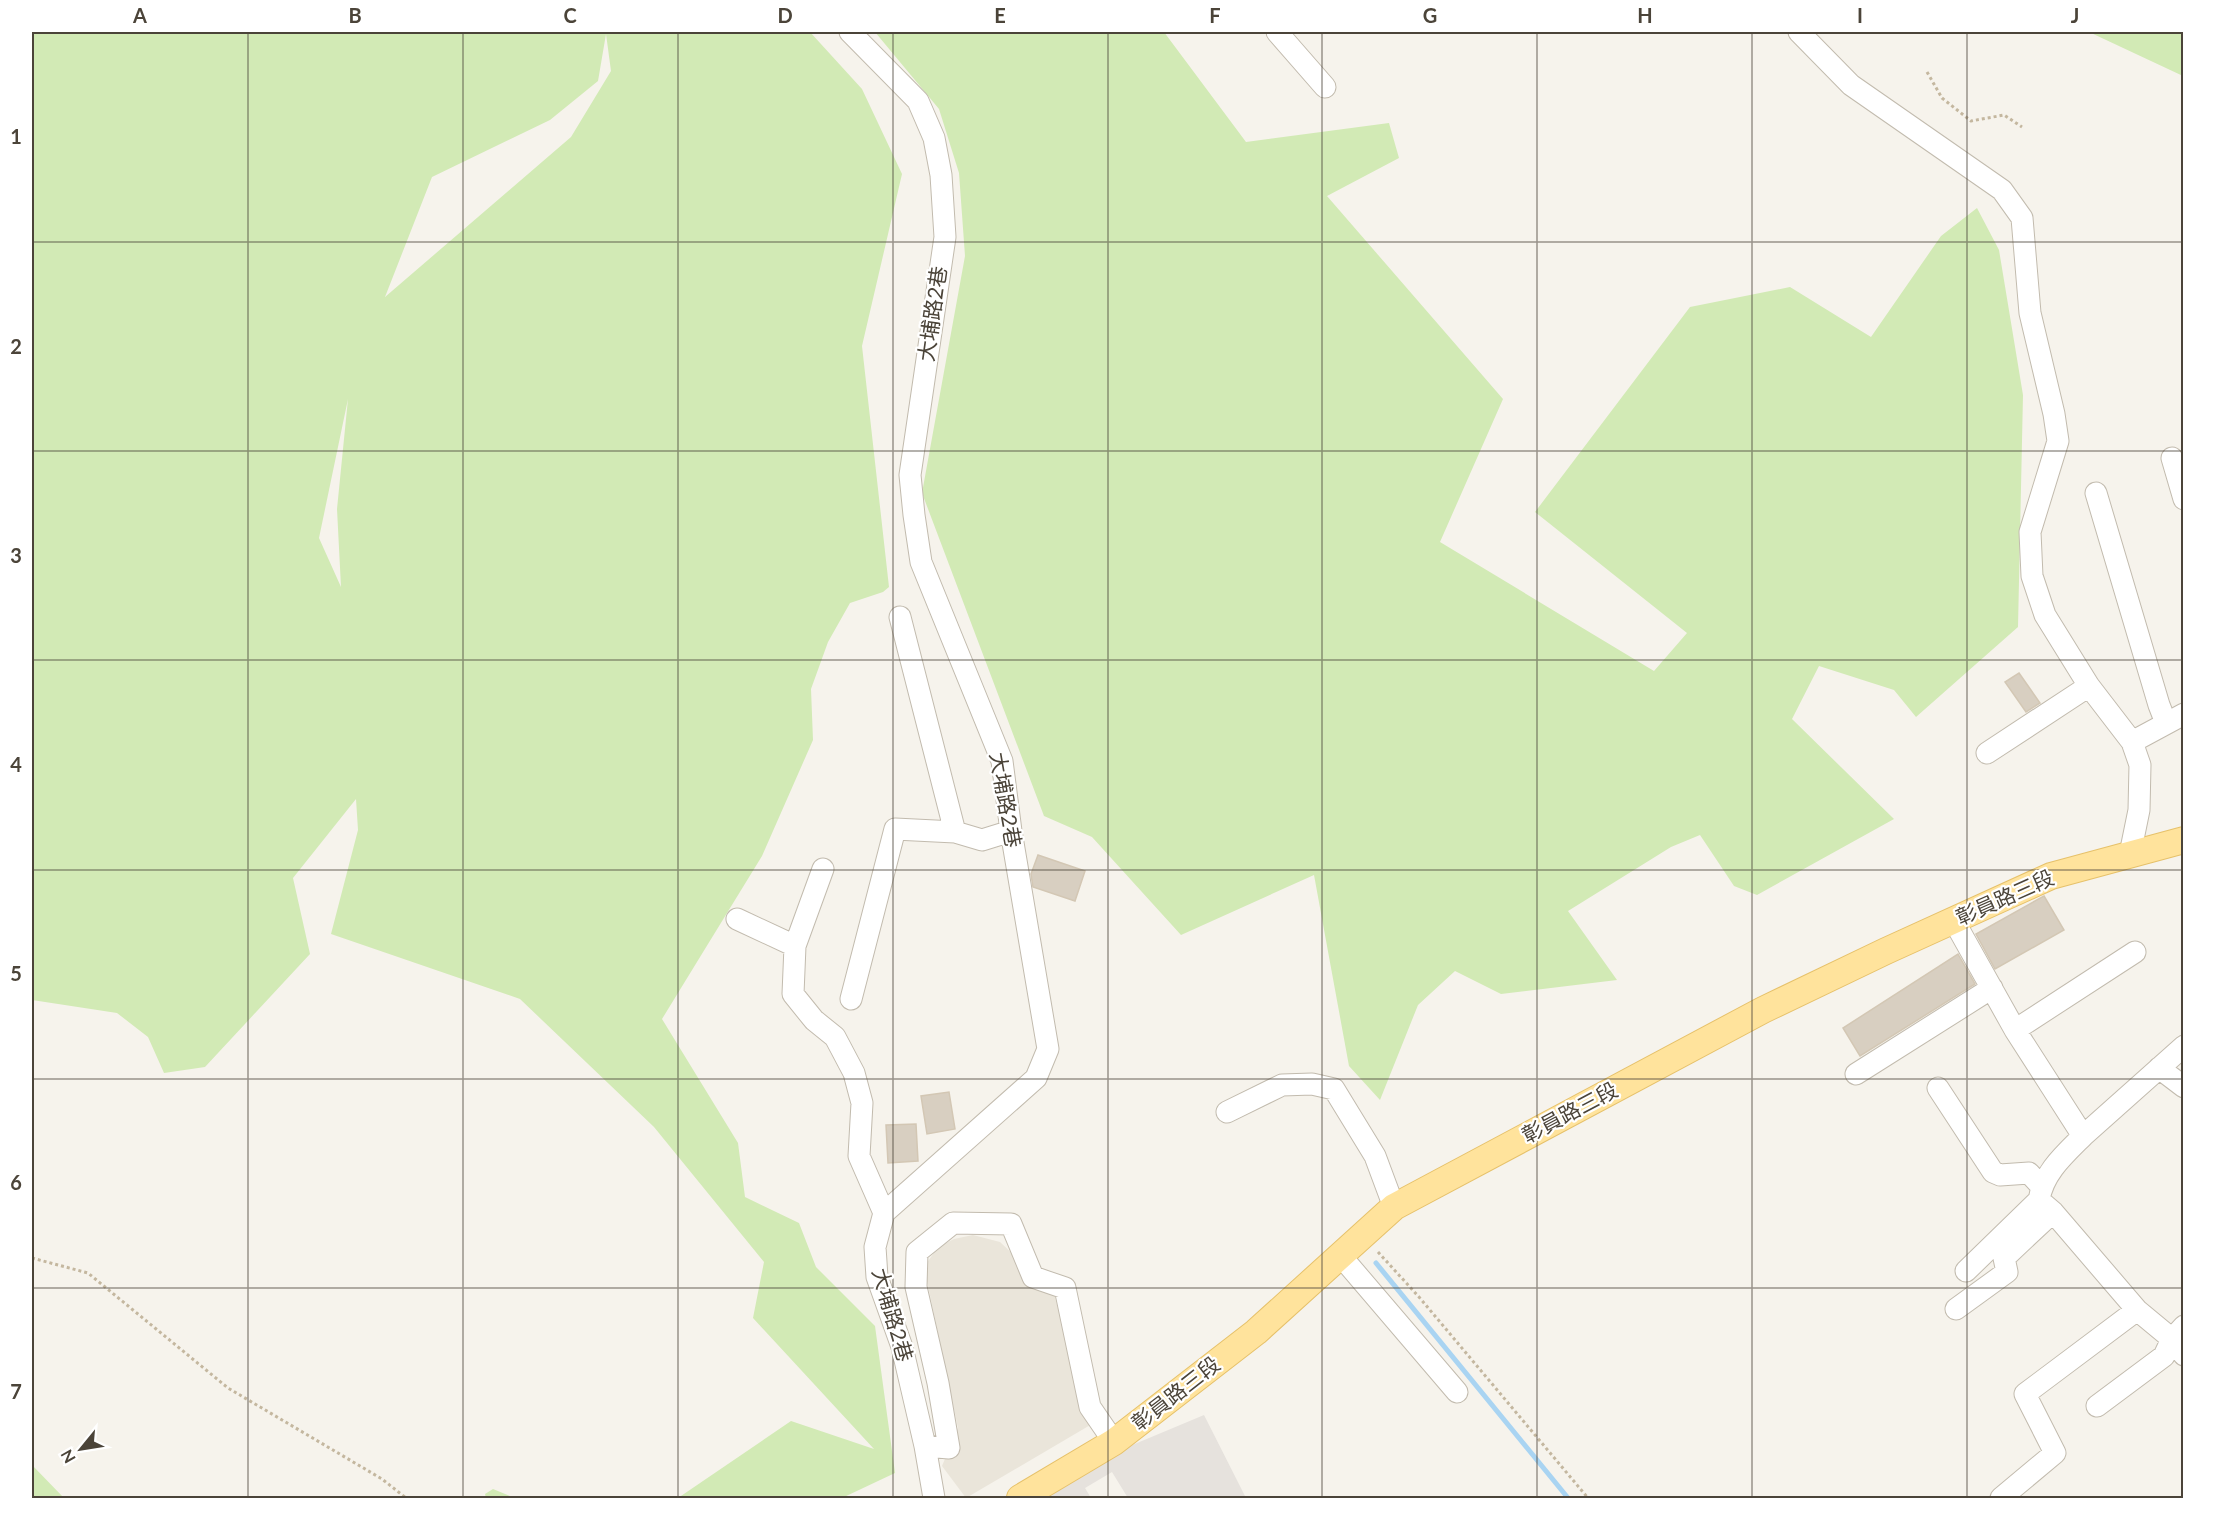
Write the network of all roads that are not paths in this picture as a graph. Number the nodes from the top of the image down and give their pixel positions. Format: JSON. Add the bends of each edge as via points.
{"nodes":[{"id":1,"x":850,"y":32,"type":"edge"},
{"id":2,"x":1277,"y":32,"type":"edge"},
{"id":3,"x":1799,"y":32,"type":"edge"},
{"id":4,"x":1325,"y":87,"type":"dead end"},
{"id":5,"x":2172,"y":458,"type":"dead end"},
{"id":6,"x":2096,"y":494,"type":"dead end"},
{"id":7,"x":2184,"y":499,"type":"edge"},
{"id":8,"x":900,"y":617,"type":"dead end"},
{"id":9,"x":2090,"y":686,"type":"junction"},
{"id":10,"x":2175,"y":719,"type":"edge"},
{"id":11,"x":2132,"y":742,"type":"junction"},
{"id":12,"x":1988,"y":753,"type":"dead end"},
{"id":13,"x":1011,"y":831,"type":"junction"},
{"id":14,"x":955,"y":832,"type":"junction"},
{"id":15,"x":2184,"y":840,"type":"edge"},
{"id":16,"x":2130,"y":854,"type":"junction"},
{"id":17,"x":823,"y":869,"type":"dead end"},
{"id":18,"x":737,"y":919,"type":"dead end"},
{"id":19,"x":1954,"y":921,"type":"junction"},
{"id":20,"x":795,"y":946,"type":"junction"},
{"id":21,"x":2135,"y":952,"type":"dead end"},
{"id":22,"x":1992,"y":988,"type":"junction"},
{"id":23,"x":851,"y":999,"type":"dead end"},
{"id":24,"x":2015,"y":1030,"type":"junction"},
{"id":25,"x":2184,"y":1046,"type":"edge"},
{"id":26,"x":2159,"y":1068,"type":"junction"},
{"id":27,"x":1856,"y":1074,"type":"dead end"},
{"id":28,"x":2184,"y":1087,"type":"edge"},
{"id":29,"x":1938,"y":1088,"type":"dead end"},
{"id":30,"x":1227,"y":1112,"type":"dead end"},
{"id":31,"x":2083,"y":1136,"type":"junction"},
{"id":32,"x":2045,"y":1200,"type":"junction"},
{"id":33,"x":1394,"y":1207,"type":"junction"},
{"id":34,"x":884,"y":1213,"type":"junction"},
{"id":35,"x":1340,"y":1255,"type":"junction"},
{"id":36,"x":1966,"y":1271,"type":"dead end"},
{"id":37,"x":1956,"y":1309,"type":"dead end"},
{"id":38,"x":2137,"y":1310,"type":"junction"},
{"id":39,"x":2180,"y":1340,"type":"edge"},
{"id":40,"x":1457,"y":1392,"type":"dead end"},
{"id":41,"x":2097,"y":1406,"type":"dead end"},
{"id":42,"x":1114,"y":1442,"type":"junction"},
{"id":43,"x":925,"y":1446,"type":"junction"},
{"id":44,"x":934,"y":1498,"type":"edge"},
{"id":45,"x":1020,"y":1498,"type":"edge"},
{"id":46,"x":2001,"y":1498,"type":"edge"}],
"edges":[{"from":1,"to":13,"type":"street","name":"大埔路2巷","via":[[918,101],[938,156],[945,237],[910,475],[914,515],[921,562],[1002,761]]},
{"from":2,"to":4,"type":"street"},
{"from":3,"to":9,"type":"street","via":[[1851,85],[2002,190],[2022,218],[2030,313],[2058,441],[2030,532],[2032,576],[2045,615]]},
{"from":5,"to":7,"type":"street"},
{"from":6,"to":10,"type":"street","via":[[2159,705]]},
{"from":8,"to":14,"type":"street"},
{"from":9,"to":11,"type":"street"},
{"from":9,"to":12,"type":"street"},
{"from":10,"to":11,"type":"street"},
{"from":11,"to":16,"type":"street","via":[[2140,765],[2139,810]]},
{"from":13,"to":14,"type":"street","via":[[982,840]]},
{"from":13,"to":34,"type":"street","name":"大埔路2巷","via":[[1048,1049],[1036,1078]]},
{"from":14,"to":23,"type":"street","via":[[895,829]]},
{"from":15,"to":16,"type":"main road","name":"彰員路三段"},
{"from":16,"to":19,"type":"main road","name":"彰員路三段","via":[[2050,876]]},
{"from":17,"to":20,"type":"street"},
{"from":18,"to":20,"type":"street"},
{"from":19,"to":22,"type":"street"},
{"from":19,"to":33,"type":"main road","name":"彰員路三段","via":[[1763,1010]]},
{"from":20,"to":34,"type":"street","via":[[793,994],[814,1020],[835,1037],[854,1073],[861,1103],[859,1156]]},
{"from":21,"to":24,"type":"street"},
{"from":22,"to":24,"type":"street"},
{"from":22,"to":27,"type":"street"},
{"from":24,"to":31,"type":"street"},
{"from":25,"to":26,"type":"street"},
{"from":26,"to":28,"type":"street"},
{"from":26,"to":31,"type":"street"},
{"from":29,"to":32,"type":"street","via":[[1993,1172],[2029,1173]]},
{"from":30,"to":33,"type":"street","via":[[1282,1085],[1312,1084],[1334,1089],[1375,1156]]},
{"from":31,"to":32,"type":"street","via":[[2061,1158]]},
{"from":32,"to":36,"type":"street"},
{"from":32,"to":37,"type":"street","via":[[2004,1258],[2007,1272]]},
{"from":32,"to":38,"type":"street"},
{"from":33,"to":35,"type":"main road","name":"彰員路三段"},
{"from":34,"to":43,"type":"street","name":"大埔路2巷","via":[[875,1247],[877,1276],[903,1347]]},
{"from":35,"to":40,"type":"street"},
{"from":35,"to":42,"type":"main road","name":"彰員路三段","via":[[1256,1332]]},
{"from":38,"to":39,"type":"street"},
{"from":38,"to":46,"type":"street","via":[[2025,1394],[2055,1453]]},
{"from":39,"to":41,"type":"street"},
{"from":42,"to":43,"type":"street","via":[[1090,1407],[1065,1288],[1032,1277],[1011,1224],[953,1223],[917,1252],[916,1287],[949,1448]]},
{"from":42,"to":45,"type":"main road","name":"彰員路三段"},
{"from":43,"to":44,"type":"street","name":"大埔路2巷"}]}
